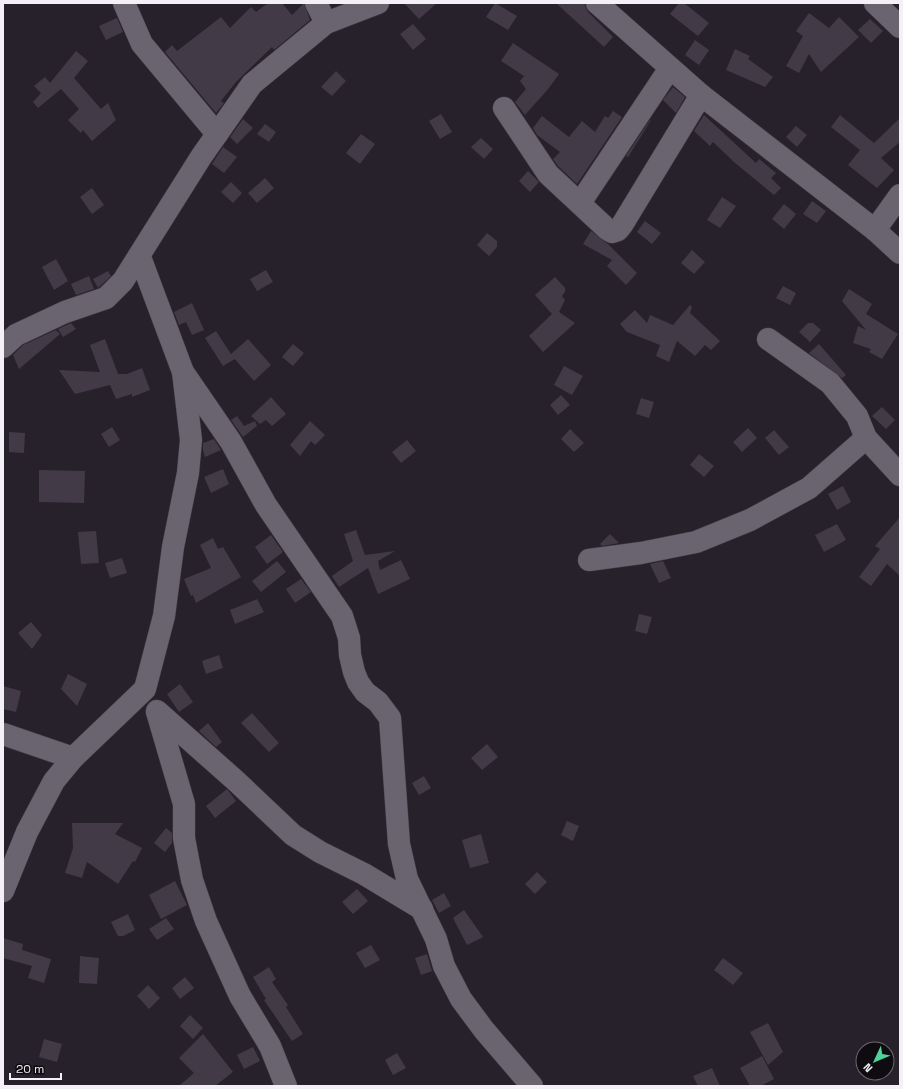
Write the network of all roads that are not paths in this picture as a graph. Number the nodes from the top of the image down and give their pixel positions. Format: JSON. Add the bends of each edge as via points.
{"nodes":[{"id":1,"x":124,"y":3,"type":"edge"},
{"id":2,"x":316,"y":3,"type":"edge"},
{"id":3,"x":378,"y":3,"type":"edge"},
{"id":4,"x":597,"y":3,"type":"edge"},
{"id":5,"x":875,"y":3,"type":"edge"},
{"id":6,"x":326,"y":23,"type":"junction"},
{"id":7,"x":900,"y":27,"type":"edge"},
{"id":8,"x":670,"y":68,"type":"junction"},
{"id":9,"x":701,"y":95,"type":"junction"},
{"id":10,"x":504,"y":108,"type":"dead end"},
{"id":11,"x":217,"y":134,"type":"junction"},
{"id":12,"x":900,"y":196,"type":"edge"},
{"id":13,"x":580,"y":203,"type":"junction"},
{"id":14,"x":875,"y":230,"type":"junction"},
{"id":15,"x":900,"y":253,"type":"edge"},
{"id":16,"x":140,"y":257,"type":"junction"},
{"id":17,"x":768,"y":338,"type":"dead end"},
{"id":18,"x":3,"y":347,"type":"edge"},
{"id":19,"x":183,"y":372,"type":"junction"},
{"id":20,"x":866,"y":438,"type":"junction"},
{"id":21,"x":900,"y":475,"type":"edge"},
{"id":22,"x":589,"y":560,"type":"dead end"},
{"id":23,"x":145,"y":689,"type":"junction"},
{"id":24,"x":157,"y":712,"type":"junction"},
{"id":25,"x":3,"y":734,"type":"edge"},
{"id":26,"x":73,"y":758,"type":"junction"},
{"id":27,"x":3,"y":891,"type":"edge"},
{"id":28,"x":422,"y":909,"type":"junction"},
{"id":29,"x":286,"y":1086,"type":"edge"},
{"id":30,"x":532,"y":1086,"type":"edge"}],
"edges":[{"from":1,"to":11,"type":"street","via":[[142,44]]},
{"from":2,"to":6,"type":"street"},
{"from":3,"to":6,"type":"street"},
{"from":4,"to":8,"type":"street"},
{"from":5,"to":7,"type":"street"},
{"from":6,"to":11,"type":"street","via":[[252,84]]},
{"from":8,"to":9,"type":"street"},
{"from":8,"to":13,"type":"street"},
{"from":9,"to":13,"type":"street","via":[[618,230],[612,232],[607,229]]},
{"from":9,"to":14,"type":"street"},
{"from":10,"to":13,"type":"street","via":[[548,174]]},
{"from":11,"to":16,"type":"street"},
{"from":12,"to":14,"type":"street"},
{"from":14,"to":15,"type":"street"},
{"from":16,"to":18,"type":"street","via":[[123,281],[106,298],[65,312],[16,335]]},
{"from":16,"to":19,"type":"street"},
{"from":17,"to":20,"type":"street","via":[[830,383],[857,416]]},
{"from":19,"to":23,"type":"street","via":[[191,440],[188,473],[173,547],[164,616]]},
{"from":19,"to":28,"type":"street","via":[[231,442],[266,505],[342,616],[358,682],[390,718],[400,844],[407,879]]},
{"from":20,"to":21,"type":"street"},
{"from":20,"to":22,"type":"street","via":[[809,488],[750,520],[696,542]]},
{"from":23,"to":24,"type":"street"},
{"from":23,"to":26,"type":"street"},
{"from":24,"to":28,"type":"street","via":[[293,835]]},
{"from":24,"to":29,"type":"street","via":[[184,804],[184,838],[192,880],[206,921],[240,996],[270,1046]]},
{"from":25,"to":26,"type":"street"},
{"from":26,"to":27,"type":"street","via":[[54,781],[27,832]]},
{"from":28,"to":30,"type":"street","via":[[436,939],[444,966],[461,999]]}]}
